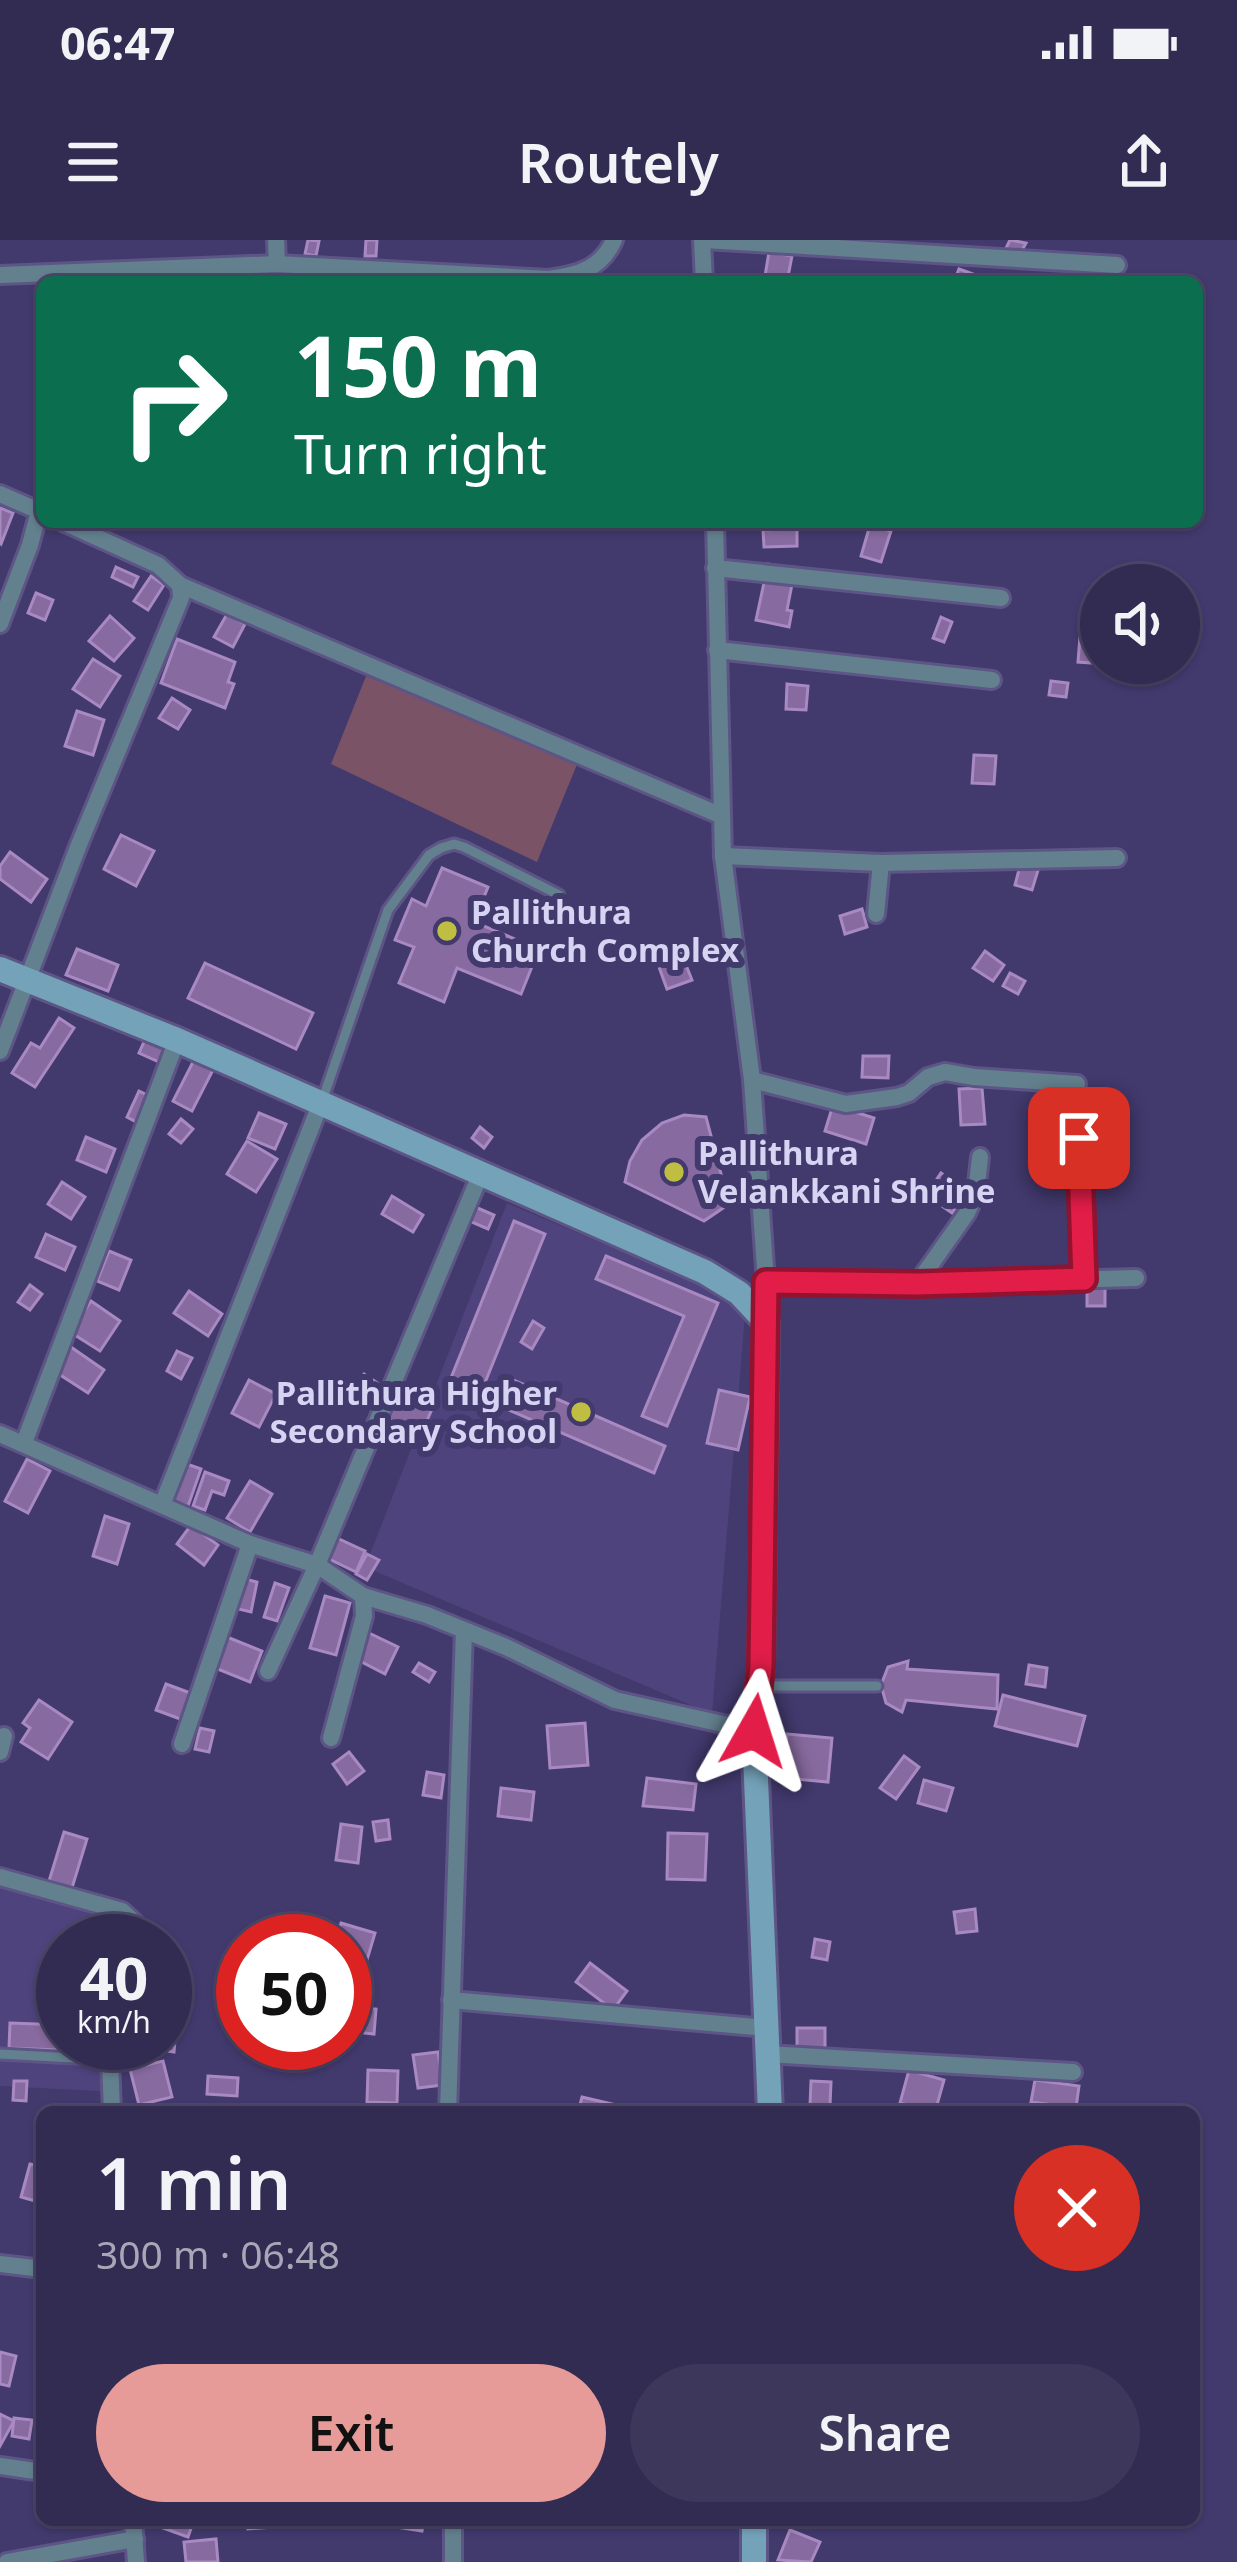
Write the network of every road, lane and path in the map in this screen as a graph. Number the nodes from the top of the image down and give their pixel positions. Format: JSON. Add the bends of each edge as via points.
{"nodes":[{"id":1,"x":276,"y":240,"type":"edge"},
{"id":2,"x":614,"y":240,"type":"edge"},
{"id":3,"x":704,"y":240,"type":"edge"},
{"id":4,"x":277,"y":264,"type":"junction"},
{"id":5,"x":1117,"y":265,"type":"dead end"},
{"id":6,"x":0,"y":275,"type":"edge"},
{"id":7,"x":481,"y":276,"type":"edge"},
{"id":8,"x":572,"y":276,"type":"edge"},
{"id":9,"x":704,"y":276,"type":"edge"},
{"id":10,"x":0,"y":494,"type":"edge"},
{"id":11,"x":36,"y":510,"type":"edge"},
{"id":12,"x":36,"y":525,"type":"edge"},
{"id":13,"x":76,"y":528,"type":"edge"},
{"id":14,"x":715,"y":528,"type":"edge"},
{"id":15,"x":715,"y":568,"type":"junction"},
{"id":16,"x":180,"y":585,"type":"junction"},
{"id":17,"x":1000,"y":598,"type":"dead end"},
{"id":18,"x":0,"y":624,"type":"edge"},
{"id":19,"x":717,"y":650,"type":"junction"},
{"id":20,"x":992,"y":680,"type":"dead end"},
{"id":21,"x":722,"y":816,"type":"junction"},
{"id":22,"x":723,"y":856,"type":"junction"},
{"id":23,"x":1117,"y":858,"type":"dead end"},
{"id":24,"x":881,"y":863,"type":"junction"},
{"id":25,"x":559,"y":895,"type":"dead end"},
{"id":26,"x":876,"y":914,"type":"dead end"},
{"id":27,"x":0,"y":969,"type":"edge"},
{"id":28,"x":26,"y":980,"type":"junction"},
{"id":29,"x":177,"y":1040,"type":"junction"},
{"id":30,"x":0,"y":1051,"type":"edge"},
{"id":31,"x":752,"y":1080,"type":"junction"},
{"id":32,"x":1077,"y":1084,"type":"dead end"},
{"id":33,"x":320,"y":1105,"type":"junction"},
{"id":34,"x":1079,"y":1138,"type":"dead end"},
{"id":35,"x":980,"y":1156,"type":"dead end"},
{"id":36,"x":481,"y":1173,"type":"junction"},
{"id":37,"x":1136,"y":1278,"type":"dead end"},
{"id":38,"x":1084,"y":1279,"type":"junction"},
{"id":39,"x":766,"y":1282,"type":"junction"},
{"id":40,"x":917,"y":1284,"type":"junction"},
{"id":41,"x":766,"y":1322,"type":"junction"},
{"id":42,"x":0,"y":1434,"type":"edge"},
{"id":43,"x":24,"y":1443,"type":"junction"},
{"id":44,"x":161,"y":1504,"type":"junction"},
{"id":45,"x":250,"y":1544,"type":"junction"},
{"id":46,"x":317,"y":1565,"type":"junction"},
{"id":47,"x":363,"y":1596,"type":"junction"},
{"id":48,"x":464,"y":1630,"type":"junction"},
{"id":49,"x":268,"y":1671,"type":"dead end"},
{"id":50,"x":759,"y":1686,"type":"junction"},
{"id":51,"x":877,"y":1686,"type":"dead end"},
{"id":52,"x":754,"y":1731,"type":"junction"},
{"id":53,"x":331,"y":1738,"type":"dead end"},
{"id":54,"x":182,"y":1744,"type":"dead end"},
{"id":55,"x":0,"y":1877,"type":"edge"},
{"id":56,"x":125,"y":1914,"type":"edge"},
{"id":57,"x":451,"y":2000,"type":"junction"},
{"id":58,"x":766,"y":2041,"type":"junction"},
{"id":59,"x":36,"y":2053,"type":"edge"},
{"id":60,"x":0,"y":2054,"type":"edge"},
{"id":61,"x":112,"y":2070,"type":"edge"},
{"id":62,"x":1073,"y":2072,"type":"dead end"},
{"id":63,"x":112,"y":2106,"type":"edge"},
{"id":64,"x":448,"y":2106,"type":"edge"},
{"id":65,"x":770,"y":2106,"type":"edge"},
{"id":66,"x":0,"y":2264,"type":"edge"},
{"id":67,"x":36,"y":2268,"type":"edge"},
{"id":68,"x":0,"y":2466,"type":"edge"},
{"id":69,"x":36,"y":2471,"type":"edge"},
{"id":70,"x":453,"y":2526,"type":"edge"},
{"id":71,"x":754,"y":2526,"type":"edge"},
{"id":72,"x":134,"y":2530,"type":"edge"},
{"id":73,"x":7,"y":2562,"type":"edge"},
{"id":74,"x":136,"y":2562,"type":"edge"},
{"id":75,"x":453,"y":2562,"type":"edge"},
{"id":76,"x":754,"y":2562,"type":"edge"}],
"edges":[{"from":1,"to":4,"type":"street"},
{"from":2,"to":8,"type":"street","via":[[592,269]]},
{"from":3,"to":5,"type":"street"},
{"from":3,"to":9,"type":"street"},
{"from":4,"to":6,"type":"street"},
{"from":4,"to":7,"type":"street"},
{"from":10,"to":11,"type":"street"},
{"from":12,"to":18,"type":"street"},
{"from":13,"to":16,"type":"street","via":[[158,565]]},
{"from":14,"to":15,"type":"street"},
{"from":15,"to":17,"type":"street"},
{"from":15,"to":19,"type":"street"},
{"from":16,"to":21,"type":"street"},
{"from":16,"to":28,"type":"street"},
{"from":19,"to":20,"type":"street"},
{"from":19,"to":21,"type":"street"},
{"from":21,"to":22,"type":"street"},
{"from":22,"to":24,"type":"street"},
{"from":22,"to":31,"type":"street"},
{"from":23,"to":24,"type":"street"},
{"from":24,"to":26,"type":"street"},
{"from":25,"to":33,"type":"lane","via":[[464,847],[430,855],[388,910]]},
{"from":27,"to":28,"type":"main road"},
{"from":28,"to":29,"type":"main road"},
{"from":28,"to":30,"type":"street"},
{"from":29,"to":33,"type":"main road"},
{"from":29,"to":43,"type":"street"},
{"from":31,"to":32,"type":"street","via":[[845,1104],[897,1097],[946,1072]]},
{"from":31,"to":39,"type":"street"},
{"from":33,"to":36,"type":"main road"},
{"from":33,"to":44,"type":"street"},
{"from":34,"to":38,"type":"street"},
{"from":35,"to":40,"type":"street","via":[[967,1213]]},
{"from":36,"to":41,"type":"main road","via":[[705,1272]]},
{"from":36,"to":46,"type":"street"},
{"from":37,"to":38,"type":"street"},
{"from":38,"to":40,"type":"street"},
{"from":39,"to":40,"type":"street"},
{"from":39,"to":41,"type":"street"},
{"from":41,"to":50,"type":"main road"},
{"from":42,"to":43,"type":"street"},
{"from":43,"to":44,"type":"street"},
{"from":44,"to":45,"type":"street"},
{"from":45,"to":46,"type":"street"},
{"from":45,"to":54,"type":"street"},
{"from":46,"to":47,"type":"street"},
{"from":46,"to":49,"type":"street"},
{"from":47,"to":48,"type":"street"},
{"from":47,"to":53,"type":"street"},
{"from":48,"to":52,"type":"street","via":[[615,1700]]},
{"from":48,"to":57,"type":"street"},
{"from":50,"to":51,"type":"lane"},
{"from":50,"to":52,"type":"main road"},
{"from":52,"to":58,"type":"main road"},
{"from":55,"to":56,"type":"street"},
{"from":57,"to":58,"type":"street"},
{"from":57,"to":64,"type":"street"},
{"from":58,"to":62,"type":"street"},
{"from":58,"to":65,"type":"main road"},
{"from":59,"to":60,"type":"lane"},
{"from":61,"to":63,"type":"street"},
{"from":66,"to":67,"type":"street"},
{"from":68,"to":69,"type":"street"},
{"from":70,"to":75,"type":"street"},
{"from":71,"to":76,"type":"main road"},
{"from":72,"to":73,"type":"street"},
{"from":72,"to":74,"type":"street"}]}
